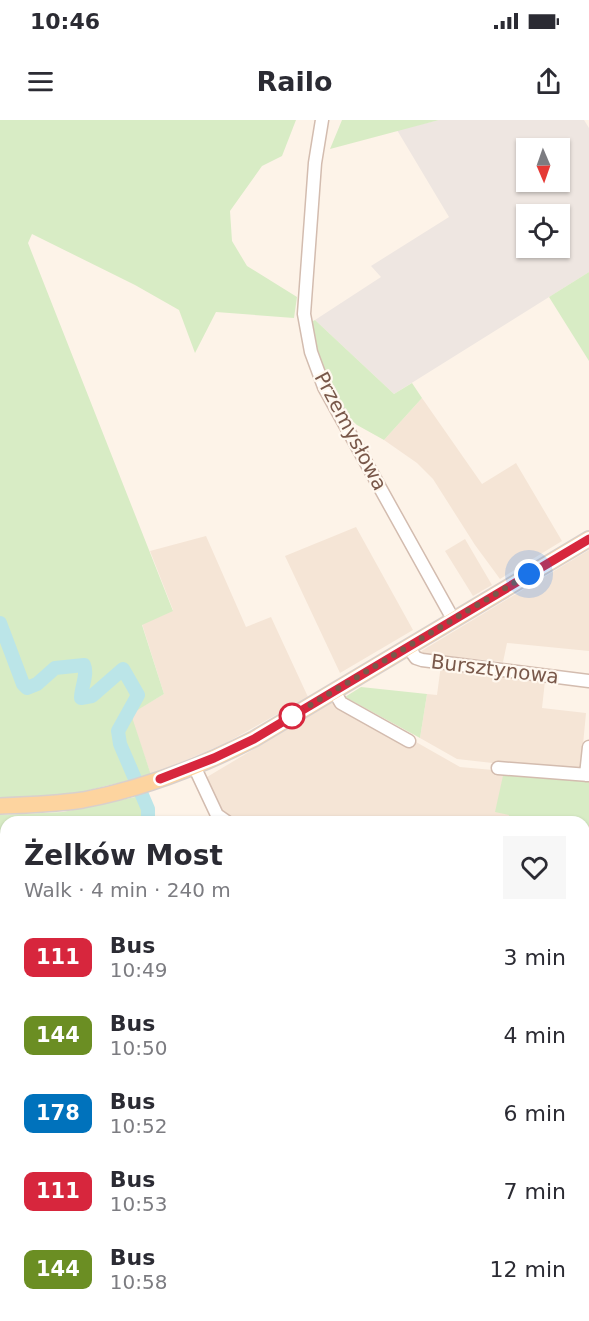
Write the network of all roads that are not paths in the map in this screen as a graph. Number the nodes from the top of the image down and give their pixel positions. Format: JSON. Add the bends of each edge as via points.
{"nodes":[{"id":1,"x":322,"y":120,"type":"edge"},
{"id":2,"x":589,"y":539,"type":"edge"},
{"id":3,"x":453,"y":619,"type":"junction"},
{"id":4,"x":408,"y":647,"type":"junction"},
{"id":5,"x":589,"y":681,"type":"edge"},
{"id":6,"x":334,"y":691,"type":"junction"},
{"id":7,"x":409,"y":741,"type":"dead end"},
{"id":8,"x":589,"y":747,"type":"edge"},
{"id":9,"x":194,"y":766,"type":"junction"},
{"id":10,"x":498,"y":768,"type":"dead end"},
{"id":11,"x":588,"y":775,"type":"edge"},
{"id":12,"x":0,"y":806,"type":"edge"},
{"id":13,"x":218,"y":816,"type":"edge"}],
"edges":[{"from":1,"to":3,"type":"street","name":"Przemysłowa","via":[[305,283],[304,314],[311,352],[324,387]]},
{"from":2,"to":3,"type":"main road"},
{"from":3,"to":4,"type":"main road"},
{"from":4,"to":5,"type":"street","name":"Bursztynowa","via":[[422,660]]},
{"from":4,"to":6,"type":"main road"},
{"from":6,"to":7,"type":"street","via":[[341,703]]},
{"from":6,"to":9,"type":"main road","via":[[254,739]]},
{"from":8,"to":11,"type":"street"},
{"from":9,"to":12,"type":"main road","via":[[121,791],[58,803]]},
{"from":9,"to":13,"type":"street"},
{"from":10,"to":11,"type":"street"}]}
